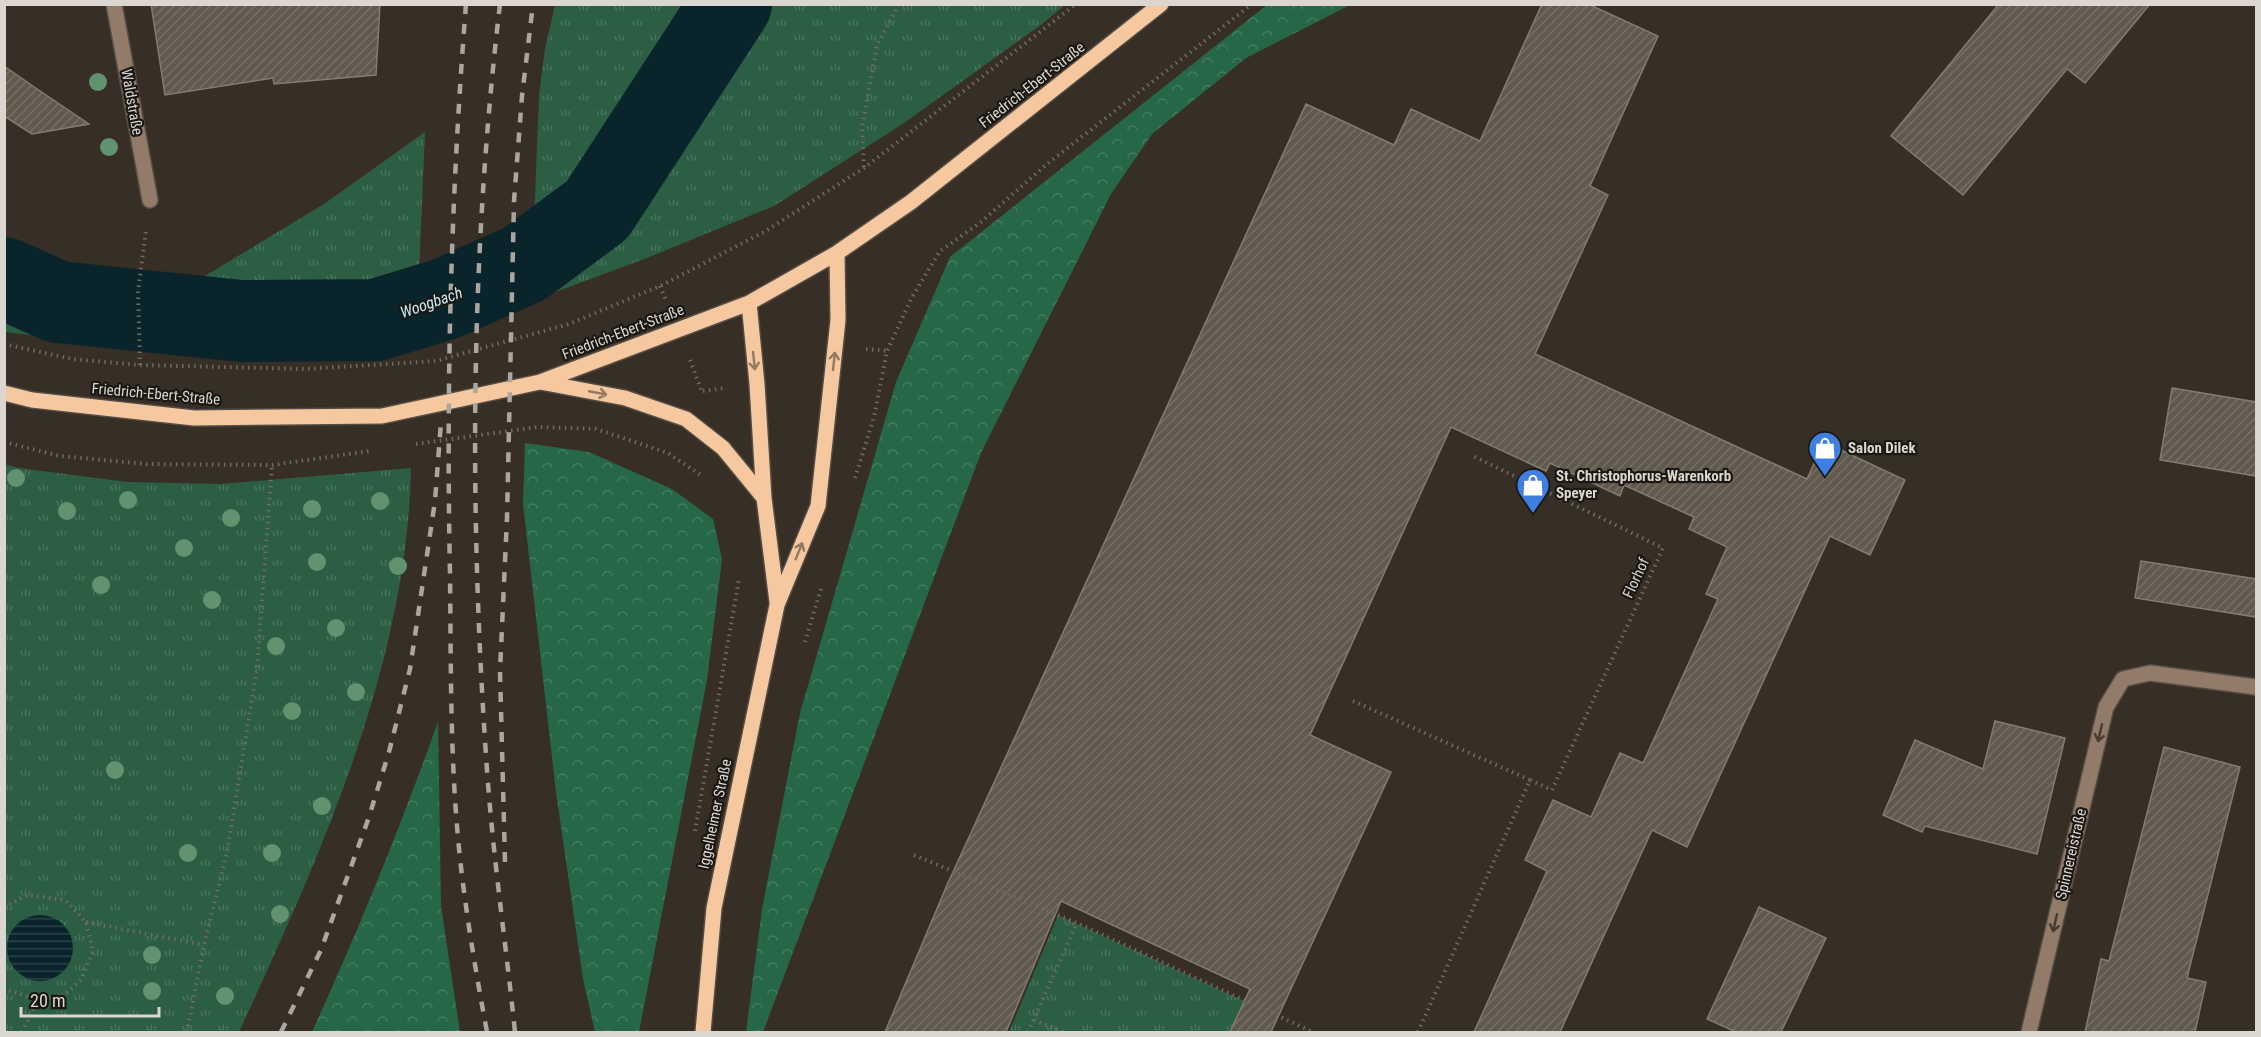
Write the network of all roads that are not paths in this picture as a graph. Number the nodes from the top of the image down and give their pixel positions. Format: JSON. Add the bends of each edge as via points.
{"nodes":[{"id":1,"x":114,"y":4,"type":"edge"},
{"id":2,"x":1161,"y":4,"type":"edge"},
{"id":3,"x":150,"y":200,"type":"road end"},
{"id":4,"x":837,"y":253,"type":"junction"},
{"id":5,"x":749,"y":303,"type":"junction"},
{"id":6,"x":540,"y":382,"type":"junction"},
{"id":7,"x":4,"y":393,"type":"edge"},
{"id":8,"x":764,"y":498,"type":"junction"},
{"id":9,"x":777,"y":605,"type":"junction"},
{"id":10,"x":2256,"y":687,"type":"edge"},
{"id":11,"x":703,"y":1032,"type":"edge"},
{"id":12,"x":2029,"y":1032,"type":"edge"}],
"edges":[{"from":1,"to":3,"type":"street","name":"Waldstraße"},
{"from":2,"to":4,"type":"main road","name":"Friedrich-Ebert-Straße","via":[[911,202]]},
{"from":4,"to":5,"type":"main road","name":"Friedrich-Ebert-Straße"},
{"from":9,"to":4,"type":"main road","name":"Iggelheimer Straße","one_way":true,"via":[[818,506],[838,320]]},
{"from":5,"to":6,"type":"main road","name":"Friedrich-Ebert-Straße"},
{"from":5,"to":8,"type":"main road","name":"Iggelheimer Straße","one_way":true},
{"from":6,"to":7,"type":"main road","name":"Friedrich-Ebert-Straße","via":[[382,416],[194,418],[32,400]]},
{"from":6,"to":8,"type":"main road","one_way":true,"via":[[625,398],[686,419],[723,448]]},
{"from":8,"to":9,"type":"main road","name":"Iggelheimer Straße"},
{"from":9,"to":11,"type":"main road","name":"Iggelheimer Straße","via":[[714,908]]},
{"from":10,"to":12,"type":"street","name":"Spinnereistraße","one_way":true,"via":[[2150,673],[2122,679],[2106,707]]}]}
